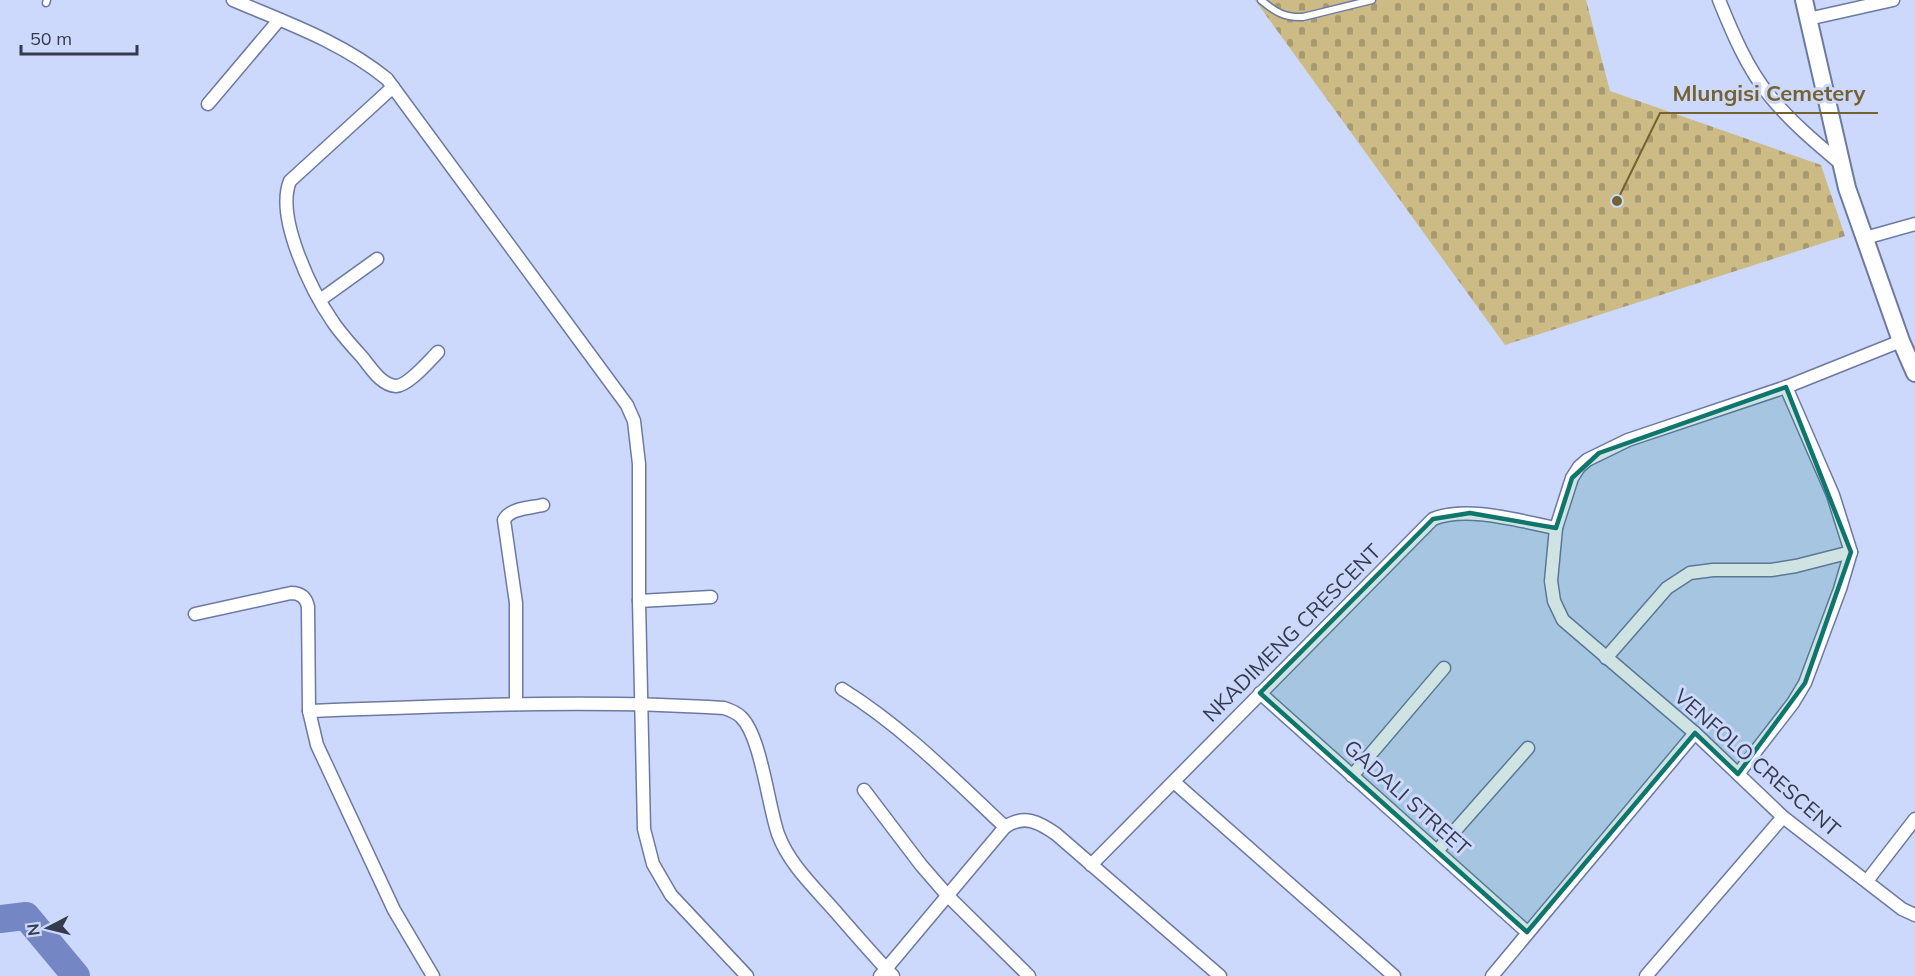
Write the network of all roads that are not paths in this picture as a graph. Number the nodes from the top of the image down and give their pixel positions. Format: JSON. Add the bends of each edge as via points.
{"nodes":[{"id":1,"x":233,"y":0,"type":"edge"},
{"id":2,"x":1261,"y":0,"type":"edge"},
{"id":3,"x":1372,"y":0,"type":"edge"},
{"id":4,"x":1719,"y":0,"type":"edge"},
{"id":5,"x":1804,"y":0,"type":"edge"},
{"id":6,"x":1893,"y":0,"type":"edge"},
{"id":7,"x":1808,"y":19,"type":"junction"},
{"id":8,"x":279,"y":20,"type":"junction"},
{"id":9,"x":393,"y":87,"type":"junction"},
{"id":10,"x":208,"y":104,"type":"dead end"},
{"id":11,"x":1840,"y":163,"type":"junction"},
{"id":12,"x":1915,"y":224,"type":"edge"},
{"id":13,"x":1865,"y":238,"type":"junction"},
{"id":14,"x":377,"y":258,"type":"dead end"},
{"id":15,"x":320,"y":300,"type":"junction"},
{"id":16,"x":1901,"y":341,"type":"junction"},
{"id":17,"x":438,"y":352,"type":"dead end"},
{"id":18,"x":1915,"y":373,"type":"edge"},
{"id":19,"x":1786,"y":387,"type":"junction"},
{"id":20,"x":543,"y":505,"type":"dead end"},
{"id":21,"x":1556,"y":528,"type":"junction"},
{"id":22,"x":1851,"y":552,"type":"junction"},
{"id":23,"x":711,"y":597,"type":"dead end"},
{"id":24,"x":639,"y":601,"type":"junction"},
{"id":25,"x":195,"y":614,"type":"dead end"},
{"id":26,"x":1606,"y":658,"type":"junction"},
{"id":27,"x":1444,"y":668,"type":"dead end"},
{"id":28,"x":842,"y":689,"type":"dead end"},
{"id":29,"x":1260,"y":693,"type":"junction"},
{"id":30,"x":516,"y":704,"type":"junction"},
{"id":31,"x":641,"y":705,"type":"junction"},
{"id":32,"x":309,"y":711,"type":"junction"},
{"id":33,"x":1695,"y":734,"type":"junction"},
{"id":34,"x":1528,"y":748,"type":"dead end"},
{"id":35,"x":1738,"y":774,"type":"junction"},
{"id":36,"x":1352,"y":776,"type":"junction"},
{"id":37,"x":1174,"y":782,"type":"junction"},
{"id":38,"x":864,"y":790,"type":"dead end"},
{"id":39,"x":1784,"y":817,"type":"junction"},
{"id":40,"x":1915,"y":819,"type":"edge"},
{"id":41,"x":1005,"y":827,"type":"junction"},
{"id":42,"x":1437,"y":851,"type":"junction"},
{"id":43,"x":1091,"y":864,"type":"junction"},
{"id":44,"x":1866,"y":881,"type":"junction"},
{"id":45,"x":947,"y":895,"type":"junction"},
{"id":46,"x":1915,"y":915,"type":"edge"},
{"id":47,"x":1527,"y":932,"type":"junction"},
{"id":48,"x":887,"y":974,"type":"edge"},
{"id":49,"x":434,"y":976,"type":"edge"},
{"id":50,"x":747,"y":976,"type":"edge"},
{"id":51,"x":1029,"y":976,"type":"edge"},
{"id":52,"x":1220,"y":976,"type":"edge"},
{"id":53,"x":1394,"y":976,"type":"edge"},
{"id":54,"x":1492,"y":976,"type":"edge"},
{"id":55,"x":1646,"y":976,"type":"edge"}],
"edges":[{"from":1,"to":8,"type":"street"},
{"from":2,"to":3,"type":"lane","via":[[1273,11],[1295,18]]},
{"from":4,"to":11,"type":"street","via":[[1769,96]]},
{"from":5,"to":7,"type":"street"},
{"from":6,"to":7,"type":"street"},
{"from":7,"to":11,"type":"street"},
{"from":8,"to":9,"type":"street","via":[[354,54]]},
{"from":8,"to":10,"type":"street"},
{"from":9,"to":15,"type":"street","via":[[288,185],[285,198],[289,226]]},
{"from":9,"to":24,"type":"street","via":[[627,405],[639,456]]},
{"from":11,"to":13,"type":"street"},
{"from":12,"to":13,"type":"street"},
{"from":13,"to":16,"type":"street"},
{"from":14,"to":15,"type":"street"},
{"from":15,"to":17,"type":"street","via":[[341,333],[388,384],[405,384]]},
{"from":16,"to":18,"type":"street"},
{"from":16,"to":19,"type":"street","name":"VENFOLO CRESCENT"},
{"from":19,"to":21,"type":"street","name":"VENFOLO CRESCENT","via":[[1599,453],[1579,467],[1572,478]]},
{"from":19,"to":22,"type":"street","via":[[1833,495]]},
{"from":20,"to":30,"type":"street","via":[[512,512],[504,520],[516,603]]},
{"from":21,"to":26,"type":"street","name":"VENFOLO CRESCENT","via":[[1551,581],[1557,610]]},
{"from":21,"to":29,"type":"street","name":"NKADIMENG CRESCENT","via":[[1470,513],[1453,512],[1433,519]]},
{"from":22,"to":26,"type":"street","via":[[1771,570],[1690,573],[1667,588]]},
{"from":22,"to":35,"type":"street","via":[[1805,683]]},
{"from":23,"to":24,"type":"street"},
{"from":24,"to":31,"type":"street"},
{"from":25,"to":32,"type":"street","via":[[291,593],[303,596],[308,606]]},
{"from":26,"to":33,"type":"street","name":"VENFOLO CRESCENT"},
{"from":27,"to":36,"type":"street"},
{"from":28,"to":41,"type":"street","via":[[907,735]]},
{"from":29,"to":36,"type":"street","name":"GADALI STREET"},
{"from":29,"to":37,"type":"street","name":"NKADIMENG CRESCENT"},
{"from":30,"to":31,"type":"street"},
{"from":30,"to":32,"type":"street"},
{"from":31,"to":48,"type":"street","via":[[724,708],[740,716],[757,751],[786,851]]},
{"from":31,"to":50,"type":"street","via":[[644,829],[653,864],[671,895]]},
{"from":32,"to":49,"type":"street","via":[[316,745],[332,780],[394,910]]},
{"from":33,"to":35,"type":"street","name":"VENFOLO CRESCENT"},
{"from":33,"to":47,"type":"street"},
{"from":34,"to":42,"type":"street"},
{"from":35,"to":39,"type":"street","name":"VENFOLO CRESCENT"},
{"from":36,"to":42,"type":"street","name":"GADALI STREET"},
{"from":37,"to":43,"type":"street","name":"NKADIMENG CRESCENT"},
{"from":37,"to":53,"type":"street"},
{"from":38,"to":45,"type":"street"},
{"from":39,"to":44,"type":"street","name":"VENFOLO CRESCENT"},
{"from":39,"to":55,"type":"street"},
{"from":40,"to":44,"type":"street"},
{"from":41,"to":43,"type":"street","via":[[1020,820],[1042,824]]},
{"from":41,"to":45,"type":"street"},
{"from":42,"to":47,"type":"street","name":"GADALI STREET"},
{"from":43,"to":52,"type":"street"},
{"from":44,"to":46,"type":"street","name":"VENFOLO CRESCENT"},
{"from":45,"to":48,"type":"street"},
{"from":45,"to":51,"type":"street"},
{"from":47,"to":54,"type":"street"}]}
